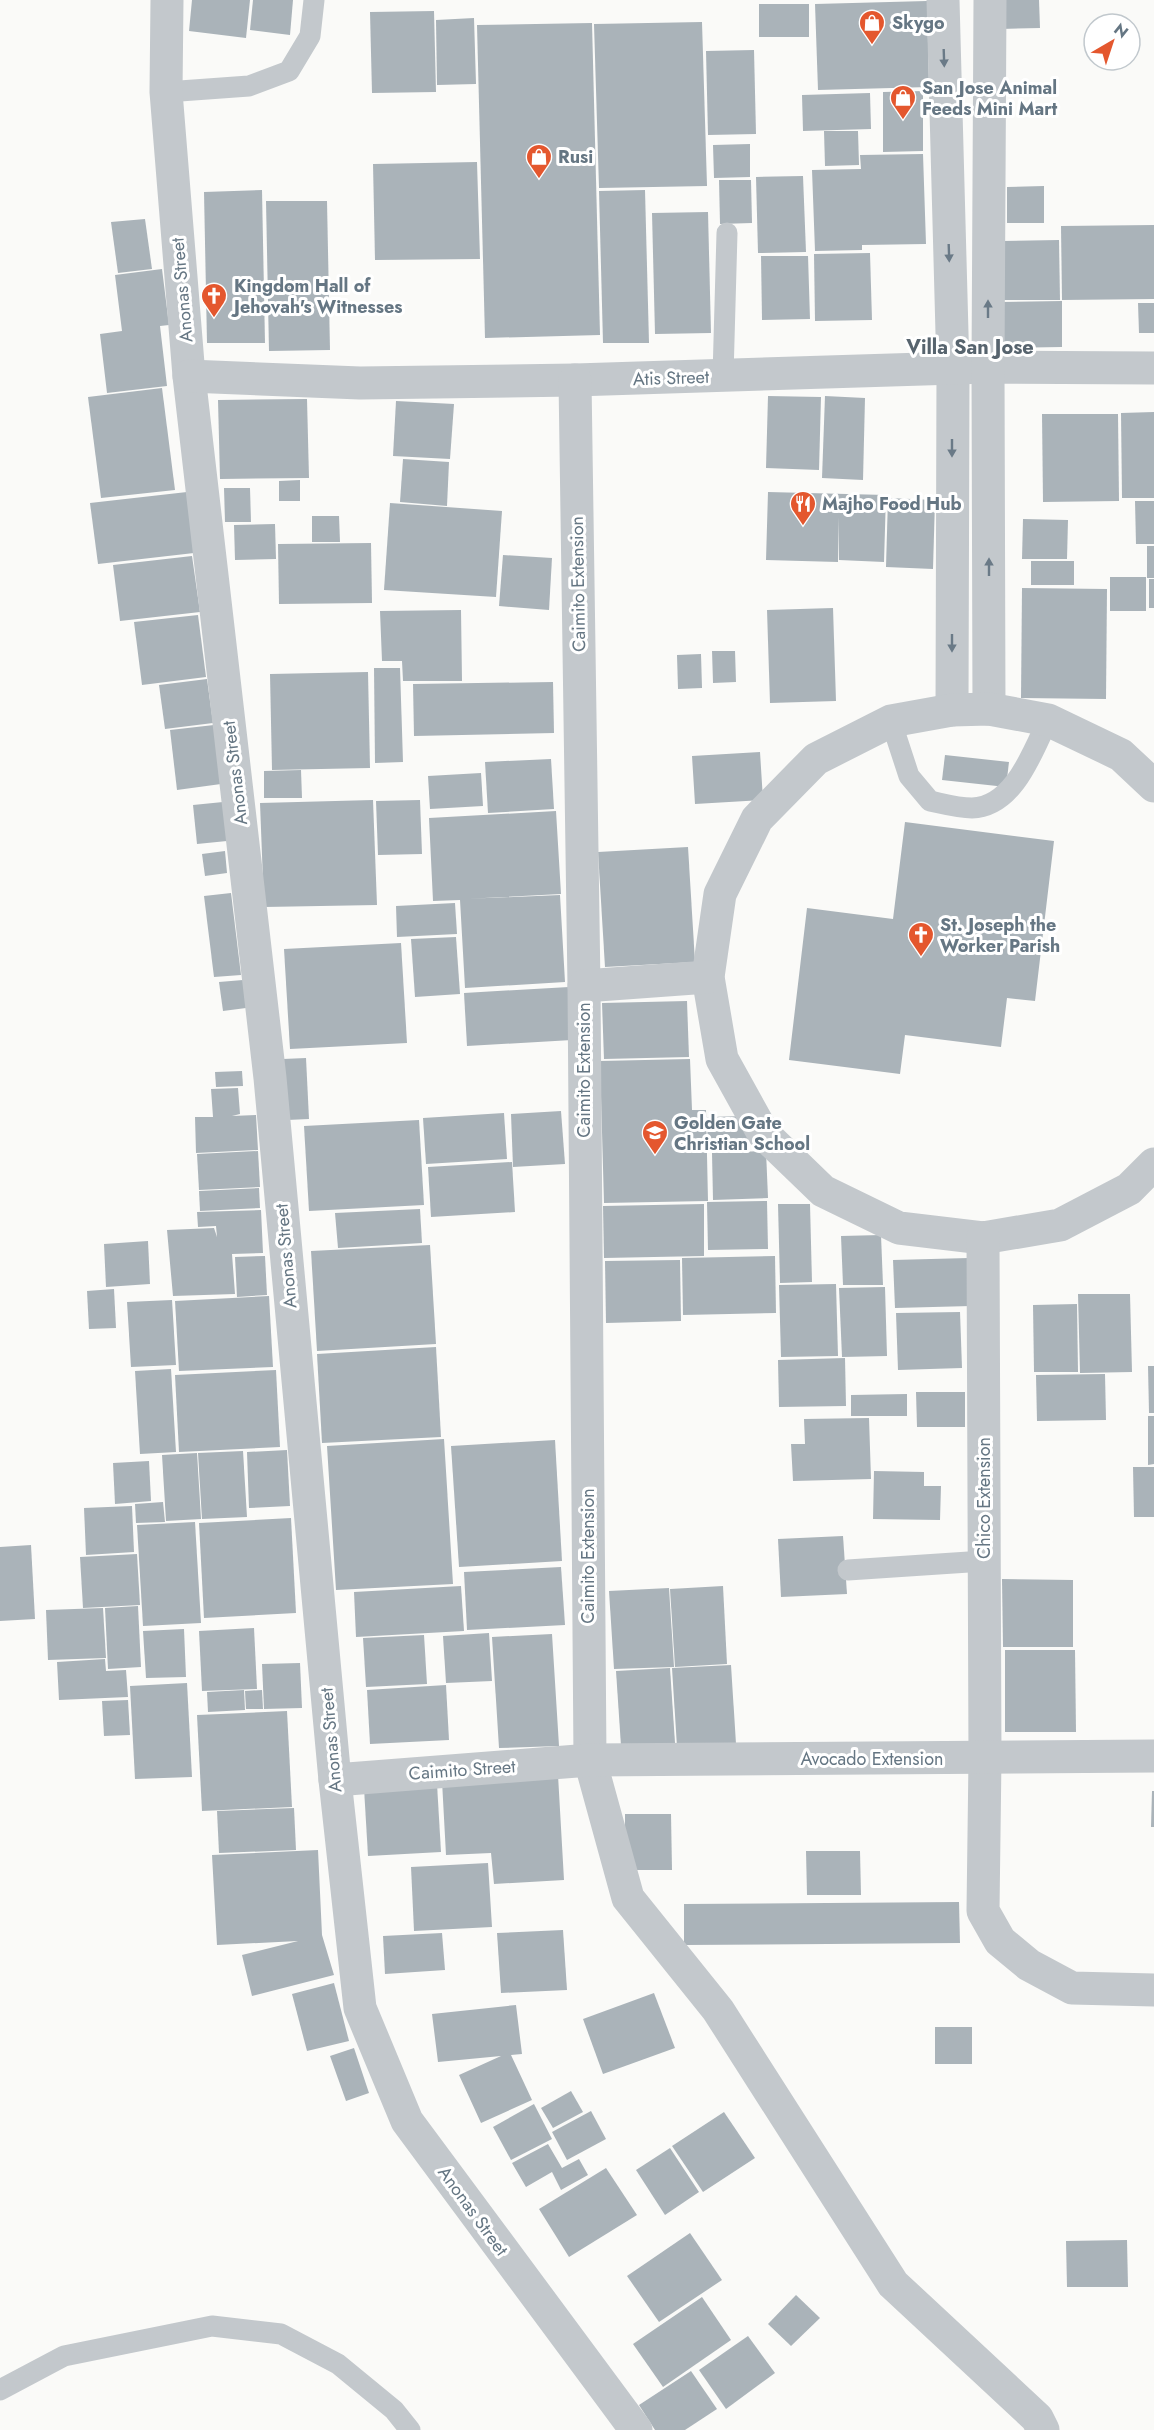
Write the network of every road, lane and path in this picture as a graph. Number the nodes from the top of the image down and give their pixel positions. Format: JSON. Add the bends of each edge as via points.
{"nodes":[{"id":1,"x":167,"y":0,"type":"edge"},
{"id":2,"x":314,"y":0,"type":"edge"},
{"id":3,"x":943,"y":0,"type":"edge"},
{"id":4,"x":990,"y":0,"type":"edge"},
{"id":5,"x":165,"y":92,"type":"junction"},
{"id":6,"x":727,"y":233,"type":"dead end"},
{"id":7,"x":988,"y":368,"type":"junction"},
{"id":8,"x":1154,"y":368,"type":"edge"},
{"id":9,"x":953,"y":370,"type":"junction"},
{"id":10,"x":189,"y":376,"type":"junction"},
{"id":11,"x":723,"y":376,"type":"junction"},
{"id":12,"x":575,"y":380,"type":"junction"},
{"id":13,"x":952,"y":710,"type":"junction"},
{"id":14,"x":989,"y":710,"type":"junction"},
{"id":15,"x":1048,"y":720,"type":"junction"},
{"id":16,"x":891,"y":721,"type":"junction"},
{"id":17,"x":1154,"y":786,"type":"edge"},
{"id":18,"x":708,"y":977,"type":"junction"},
{"id":19,"x":584,"y":986,"type":"junction"},
{"id":20,"x":1154,"y":1164,"type":"edge"},
{"id":21,"x":983,"y":1238,"type":"junction"},
{"id":22,"x":984,"y":1562,"type":"junction"},
{"id":23,"x":848,"y":1570,"type":"dead end"},
{"id":24,"x":1154,"y":1756,"type":"edge"},
{"id":25,"x":985,"y":1758,"type":"junction"},
{"id":26,"x":590,"y":1760,"type":"junction"},
{"id":27,"x":335,"y":1780,"type":"junction"},
{"id":28,"x":1154,"y":1990,"type":"edge"},
{"id":29,"x":0,"y":2390,"type":"edge"},
{"id":30,"x":410,"y":2430,"type":"edge"},
{"id":31,"x":636,"y":2430,"type":"edge"},
{"id":32,"x":1043,"y":2430,"type":"edge"}],
"edges":[{"from":1,"to":5,"type":"street","name":"Anonas Street"},
{"from":2,"to":5,"type":"lane","via":[[310,36],[289,71],[249,86]]},
{"from":3,"to":9,"type":"street","one_way":true},
{"from":7,"to":4,"type":"street","one_way":true},
{"from":5,"to":10,"type":"street","name":"Anonas Street"},
{"from":6,"to":11,"type":"lane"},
{"from":7,"to":8,"type":"street","name":"Atis Street"},
{"from":7,"to":9,"type":"street","name":"Atis Street"},
{"from":14,"to":7,"type":"street","one_way":true},
{"from":9,"to":11,"type":"street","name":"Atis Street"},
{"from":9,"to":13,"type":"street","one_way":true},
{"from":10,"to":12,"type":"street","name":"Atis Street","via":[[360,383]]},
{"from":10,"to":27,"type":"street","name":"Anonas Street","via":[[270,1078]]},
{"from":11,"to":12,"type":"street","name":"Atis Street"},
{"from":12,"to":19,"type":"street","name":"Caimito Extension"},
{"from":13,"to":14,"type":"street"},
{"from":13,"to":16,"type":"street"},
{"from":14,"to":15,"type":"street"},
{"from":15,"to":16,"type":"lane","via":[[1018,782],[992,803],[974,808],[930,801],[909,776]]},
{"from":15,"to":17,"type":"street","via":[[1121,755]]},
{"from":16,"to":18,"type":"street","via":[[816,759],[757,819],[720,894]]},
{"from":18,"to":19,"type":"street"},
{"from":18,"to":21,"type":"street","via":[[722,1059],[763,1133],[797,1167],[824,1191],[899,1228]]},
{"from":19,"to":26,"type":"street","name":"Caimito Extension"},
{"from":20,"to":21,"type":"street","via":[[1129,1189],[1060,1225]]},
{"from":21,"to":22,"type":"street","name":"Chico Extension"},
{"from":22,"to":23,"type":"lane"},
{"from":22,"to":25,"type":"street","name":"Chico Extension"},
{"from":24,"to":25,"type":"street","name":"Avocado Extension"},
{"from":25,"to":26,"type":"street","name":"Avocado Extension"},
{"from":25,"to":28,"type":"street","name":"Chico Extension","via":[[983,1911],[1000,1941],[1029,1965],[1072,1988]]},
{"from":26,"to":27,"type":"street","name":"Caimito Street"},
{"from":26,"to":32,"type":"street","name":"Caimito Extension","via":[[628,1898],[718,2010],[893,2284],[1037,2418]]},
{"from":27,"to":31,"type":"street","name":"Anonas Street","via":[[360,2008],[407,2121]]},
{"from":29,"to":30,"type":"lane","via":[[64,2356],[212,2325],[281,2334],[338,2364],[394,2410]]}]}
